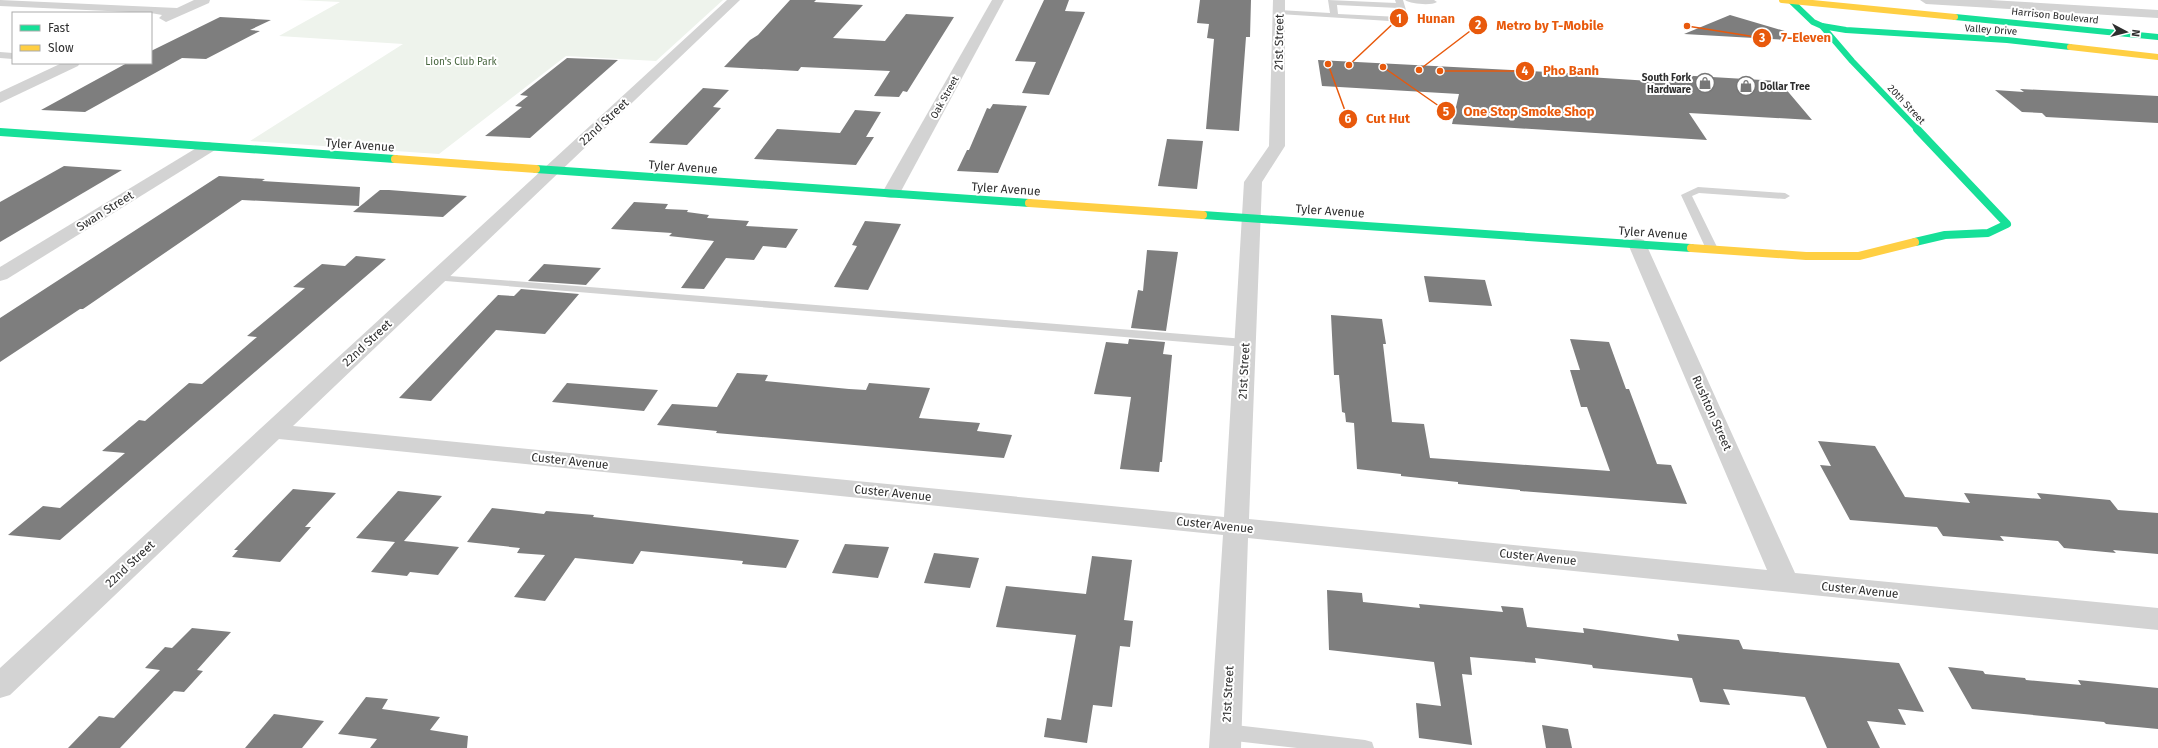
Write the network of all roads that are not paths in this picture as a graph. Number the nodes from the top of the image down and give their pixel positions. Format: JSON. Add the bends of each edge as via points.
{"nodes":[{"id":1,"x":204,"y":0,"type":"edge"},
{"id":2,"x":734,"y":0,"type":"edge"},
{"id":3,"x":998,"y":0,"type":"edge"},
{"id":4,"x":1409,"y":0,"type":"edge"},
{"id":5,"x":1782,"y":0,"type":"edge"},
{"id":6,"x":1791,"y":0,"type":"edge"},
{"id":7,"x":1926,"y":0,"type":"edge"},
{"id":8,"x":0,"y":2,"type":"edge"},
{"id":9,"x":1332,"y":2,"type":"edge"},
{"id":10,"x":1433,"y":2,"type":"dead end"},
{"id":11,"x":1400,"y":3,"type":"edge"},
{"id":12,"x":1279,"y":6,"type":"edge"},
{"id":13,"x":179,"y":12,"type":"junction"},
{"id":14,"x":2158,"y":14,"type":"edge"},
{"id":15,"x":1334,"y":16,"type":"junction"},
{"id":16,"x":152,"y":26,"type":"edge"},
{"id":17,"x":1822,"y":26,"type":"junction"},
{"id":18,"x":2158,"y":37,"type":"edge"},
{"id":19,"x":0,"y":56,"type":"edge"},
{"id":20,"x":12,"y":56,"type":"edge"},
{"id":21,"x":2158,"y":57,"type":"edge"},
{"id":22,"x":71,"y":64,"type":"edge"},
{"id":23,"x":0,"y":98,"type":"edge"},
{"id":24,"x":0,"y":132,"type":"edge"},
{"id":25,"x":209,"y":147,"type":"junction"},
{"id":26,"x":552,"y":170,"type":"junction"},
{"id":27,"x":891,"y":193,"type":"junction"},
{"id":28,"x":1785,"y":196,"type":"dead end"},
{"id":29,"x":1252,"y":217,"type":"junction"},
{"id":30,"x":2007,"y":224,"type":"joint"},
{"id":31,"x":1637,"y":244,"type":"junction"},
{"id":32,"x":1712,"y":249,"type":"junction"},
{"id":33,"x":0,"y":275,"type":"edge"},
{"id":34,"x":437,"y":278,"type":"junction"},
{"id":35,"x":1245,"y":343,"type":"junction"},
{"id":36,"x":272,"y":431,"type":"junction"},
{"id":37,"x":1236,"y":527,"type":"junction"},
{"id":38,"x":1786,"y":582,"type":"junction"},
{"id":39,"x":2158,"y":619,"type":"edge"},
{"id":40,"x":0,"y":686,"type":"edge"},
{"id":41,"x":1226,"y":740,"type":"edge"},
{"id":42,"x":1365,"y":748,"type":"edge"}],
"edges":[{"from":1,"to":13,"type":"street"},
{"from":2,"to":26,"type":"street","name":"22nd Street"},
{"from":3,"to":27,"type":"street","name":"Oak Street"},
{"from":4,"to":10,"type":"lane"},
{"from":5,"to":6,"type":"street","name":"Harrison Boulevard"},
{"from":6,"to":17,"type":"street","name":"20th Street","via":[[1813,22]]},
{"from":6,"to":18,"type":"street","name":"Harrison Boulevard"},
{"from":7,"to":14,"type":"street"},
{"from":8,"to":13,"type":"street"},
{"from":9,"to":11,"type":"lane"},
{"from":9,"to":15,"type":"lane"},
{"from":11,"to":15,"type":"lane","via":[[1405,20]]},
{"from":12,"to":15,"type":"lane"},
{"from":12,"to":29,"type":"street","name":"21st Street","via":[[1277,146],[1254,182]]},
{"from":13,"to":16,"type":"street"},
{"from":17,"to":21,"type":"street","name":"Valley Drive","via":[[2007,40]]},
{"from":17,"to":30,"type":"street","name":"20th Street"},
{"from":19,"to":20,"type":"lane"},
{"from":22,"to":23,"type":"street"},
{"from":24,"to":25,"type":"street","name":"Tyler Avenue"},
{"from":25,"to":26,"type":"street","name":"Tyler Avenue"},
{"from":25,"to":33,"type":"street","name":"Swan Street"},
{"from":26,"to":27,"type":"street","name":"Tyler Avenue"},
{"from":26,"to":34,"type":"street","name":"22nd Street"},
{"from":27,"to":29,"type":"street","name":"Tyler Avenue"},
{"from":28,"to":32,"type":"lane","via":[[1698,190],[1686,196]]},
{"from":29,"to":31,"type":"street","name":"Tyler Avenue"},
{"from":29,"to":35,"type":"street","name":"21st Street"},
{"from":30,"to":32,"type":"street","name":"Tyler Avenue","via":[[1988,233],[1945,235],[1859,256],[1806,256]]},
{"from":31,"to":32,"type":"street","name":"Tyler Avenue"},
{"from":31,"to":38,"type":"street","name":"Rushton Street"},
{"from":34,"to":35,"type":"lane"},
{"from":34,"to":36,"type":"street","name":"22nd Street"},
{"from":35,"to":37,"type":"street","name":"21st Street"},
{"from":36,"to":37,"type":"street","name":"Custer Avenue"},
{"from":36,"to":40,"type":"street","name":"22nd Street"},
{"from":37,"to":38,"type":"street","name":"Custer Avenue"},
{"from":37,"to":41,"type":"street","name":"21st Street"},
{"from":38,"to":39,"type":"street","name":"Custer Avenue"},
{"from":41,"to":42,"type":"lane"}]}
